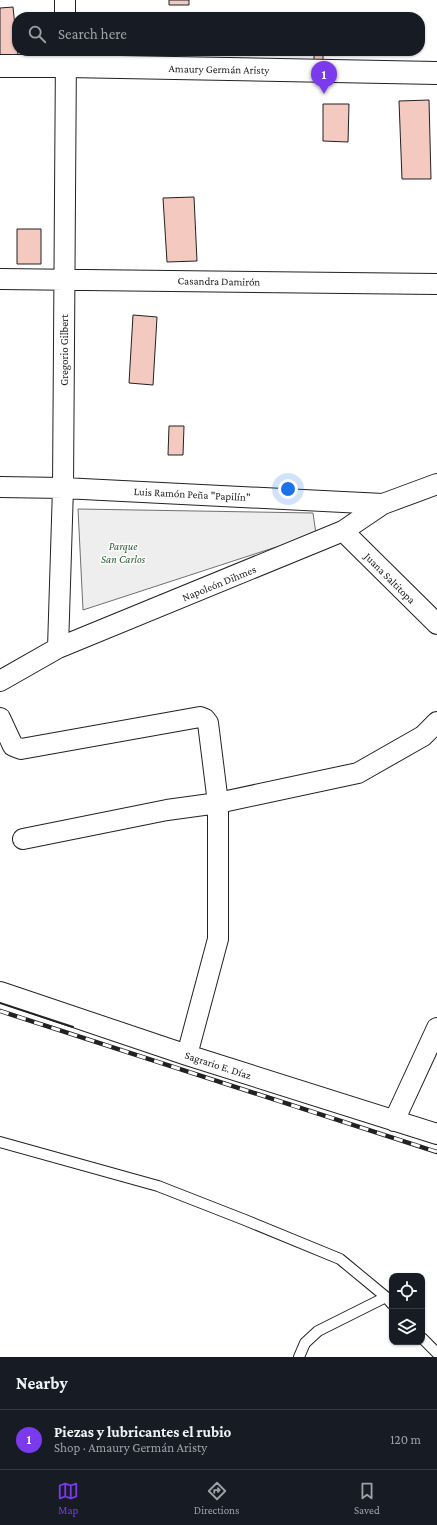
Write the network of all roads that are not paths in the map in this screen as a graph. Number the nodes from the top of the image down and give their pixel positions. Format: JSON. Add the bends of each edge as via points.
{"nodes":[{"id":1,"x":65,"y":0,"type":"edge"},
{"id":2,"x":65,"y":12,"type":"edge"},
{"id":3,"x":66,"y":59,"type":"edge"},
{"id":4,"x":0,"y":66,"type":"edge"},
{"id":5,"x":437,"y":73,"type":"edge"},
{"id":6,"x":0,"y":279,"type":"edge"},
{"id":7,"x":64,"y":279,"type":"junction"},
{"id":8,"x":437,"y":284,"type":"edge"},
{"id":9,"x":437,"y":484,"type":"edge"},
{"id":10,"x":0,"y":487,"type":"edge"},
{"id":11,"x":63,"y":488,"type":"junction"},
{"id":12,"x":383,"y":504,"type":"junction"},
{"id":13,"x":343,"y":532,"type":"junction"},
{"id":14,"x":437,"y":624,"type":"edge"},
{"id":15,"x":58,"y":648,"type":"junction"},
{"id":16,"x":0,"y":681,"type":"edge"},
{"id":17,"x":0,"y":718,"type":"edge"},
{"id":18,"x":437,"y":722,"type":"edge"},
{"id":19,"x":218,"y":803,"type":"junction"},
{"id":20,"x":23,"y":839,"type":"dead end"},
{"id":21,"x":0,"y":992,"type":"edge"},
{"id":22,"x":437,"y":1028,"type":"edge"},
{"id":23,"x":187,"y":1054,"type":"junction"},
{"id":24,"x":394,"y":1121,"type":"junction"},
{"id":25,"x":437,"y":1134,"type":"edge"},
{"id":26,"x":0,"y":1142,"type":"edge"},
{"id":27,"x":389,"y":1300,"type":"edge"},
{"id":28,"x":425,"y":1341,"type":"edge"},
{"id":29,"x":437,"y":1353,"type":"edge"},
{"id":30,"x":299,"y":1357,"type":"edge"}],
"edges":[{"from":1,"to":2,"type":"street"},
{"from":3,"to":4,"type":"street","name":"Amaury Germán Aristy"},
{"from":3,"to":5,"type":"street","name":"Amaury Germán Aristy"},
{"from":3,"to":7,"type":"street","name":"Gregorio Gilbert"},
{"from":6,"to":7,"type":"street","name":"Casandra Damirón"},
{"from":7,"to":8,"type":"street","name":"Casandra Damirón"},
{"from":7,"to":11,"type":"street","name":"Gregorio Gilbert"},
{"from":9,"to":12,"type":"street","name":"Napoleón Dihmes"},
{"from":10,"to":11,"type":"street","name":"Luis Ramón Peña \"Papilín\""},
{"from":11,"to":12,"type":"street","name":"Luis Ramón Peña \"Papilín\""},
{"from":11,"to":15,"type":"street","name":"Gregorio Gilbert"},
{"from":12,"to":13,"type":"street","name":"Napoleón Dihmes"},
{"from":13,"to":14,"type":"street","name":"Juana Saltitopa"},
{"from":13,"to":15,"type":"street","name":"Napoleón Dihmes"},
{"from":15,"to":16,"type":"street","name":"Napoleón Dihmes"},
{"from":17,"to":19,"type":"street","via":[[13,746],[21,749],[200,717],[208,723]]},
{"from":18,"to":19,"type":"street","via":[[423,736],[358,773]]},
{"from":19,"to":20,"type":"street","via":[[167,810]]},
{"from":19,"to":23,"type":"street","via":[[218,939]]},
{"from":21,"to":23,"type":"street","name":"Sagrario E. Díaz"},
{"from":22,"to":24,"type":"street"},
{"from":23,"to":24,"type":"street","name":"Sagrario E. Díaz"},
{"from":24,"to":25,"type":"street","name":"Sagrario E. Díaz"},
{"from":26,"to":27,"type":"lane","via":[[158,1186],[245,1220],[340,1260]]},
{"from":27,"to":30,"type":"lane","via":[[318,1331],[305,1342]]},
{"from":28,"to":29,"type":"lane"}]}
